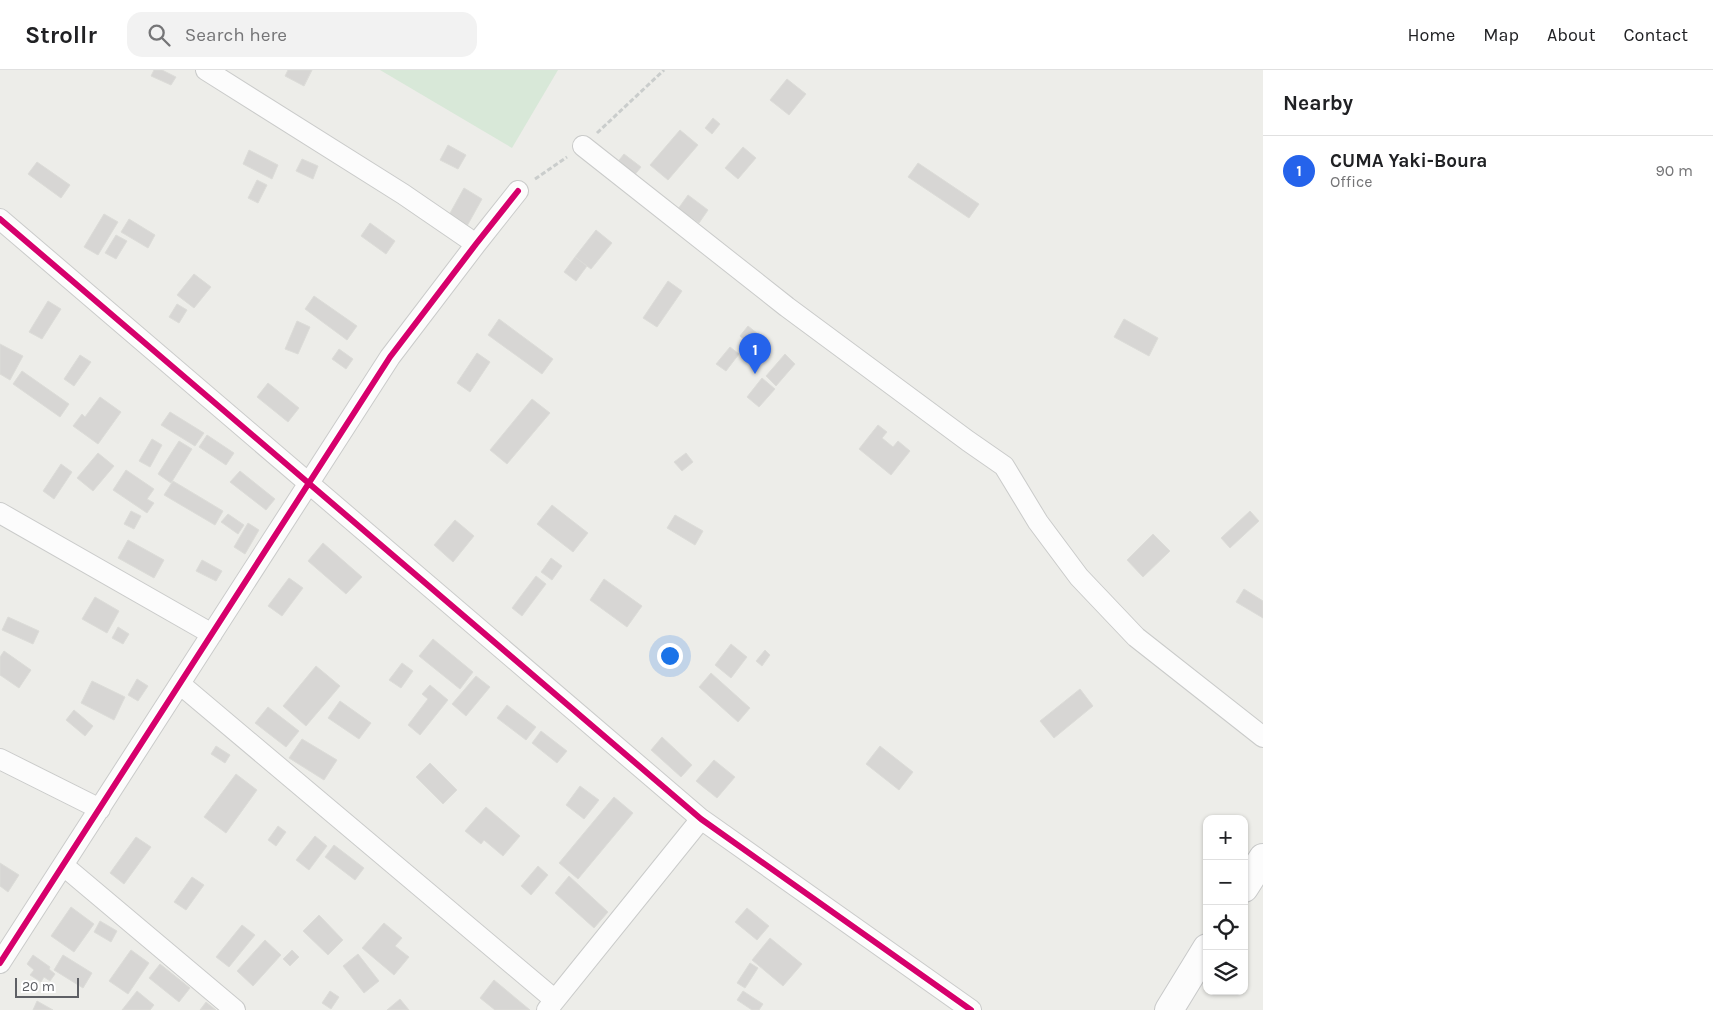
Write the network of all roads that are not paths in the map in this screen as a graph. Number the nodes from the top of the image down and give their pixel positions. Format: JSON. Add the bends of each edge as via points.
{"nodes":[{"id":1,"x":206,"y":70,"type":"edge"},
{"id":2,"x":583,"y":146,"type":"dead end"},
{"id":3,"x":518,"y":191,"type":"dead end"},
{"id":4,"x":0,"y":219,"type":"edge"},
{"id":5,"x":476,"y":244,"type":"junction"},
{"id":6,"x":308,"y":483,"type":"junction"},
{"id":7,"x":0,"y":513,"type":"edge"},
{"id":8,"x":212,"y":634,"type":"junction"},
{"id":9,"x":180,"y":684,"type":"junction"},
{"id":10,"x":1263,"y":737,"type":"edge"},
{"id":11,"x":0,"y":759,"type":"edge"},
{"id":12,"x":100,"y":809,"type":"junction"},
{"id":13,"x":701,"y":819,"type":"junction"},
{"id":14,"x":1263,"y":858,"type":"edge"},
{"id":15,"x":64,"y":866,"type":"junction"},
{"id":16,"x":1248,"y":882,"type":"edge"},
{"id":17,"x":1206,"y":950,"type":"edge"},
{"id":18,"x":0,"y":963,"type":"edge"},
{"id":19,"x":551,"y":1005,"type":"edge"},
{"id":20,"x":236,"y":1010,"type":"edge"},
{"id":21,"x":971,"y":1010,"type":"edge"},
{"id":22,"x":1169,"y":1010,"type":"edge"}],
"edges":[{"from":1,"to":5,"type":"street","via":[[404,194]]},
{"from":2,"to":10,"type":"street","via":[[787,307],[1004,466],[1038,522],[1079,577],[1136,637]]},
{"from":3,"to":5,"type":"street"},
{"from":4,"to":6,"type":"street"},
{"from":5,"to":6,"type":"street","via":[[390,357]]},
{"from":6,"to":8,"type":"street"},
{"from":6,"to":13,"type":"street"},
{"from":7,"to":8,"type":"street"},
{"from":8,"to":9,"type":"street"},
{"from":9,"to":12,"type":"street"},
{"from":9,"to":19,"type":"street"},
{"from":11,"to":12,"type":"street"},
{"from":12,"to":15,"type":"street"},
{"from":13,"to":19,"type":"street"},
{"from":13,"to":21,"type":"street"},
{"from":14,"to":16,"type":"street"},
{"from":15,"to":18,"type":"street"},
{"from":15,"to":20,"type":"street"},
{"from":17,"to":22,"type":"street"}]}
